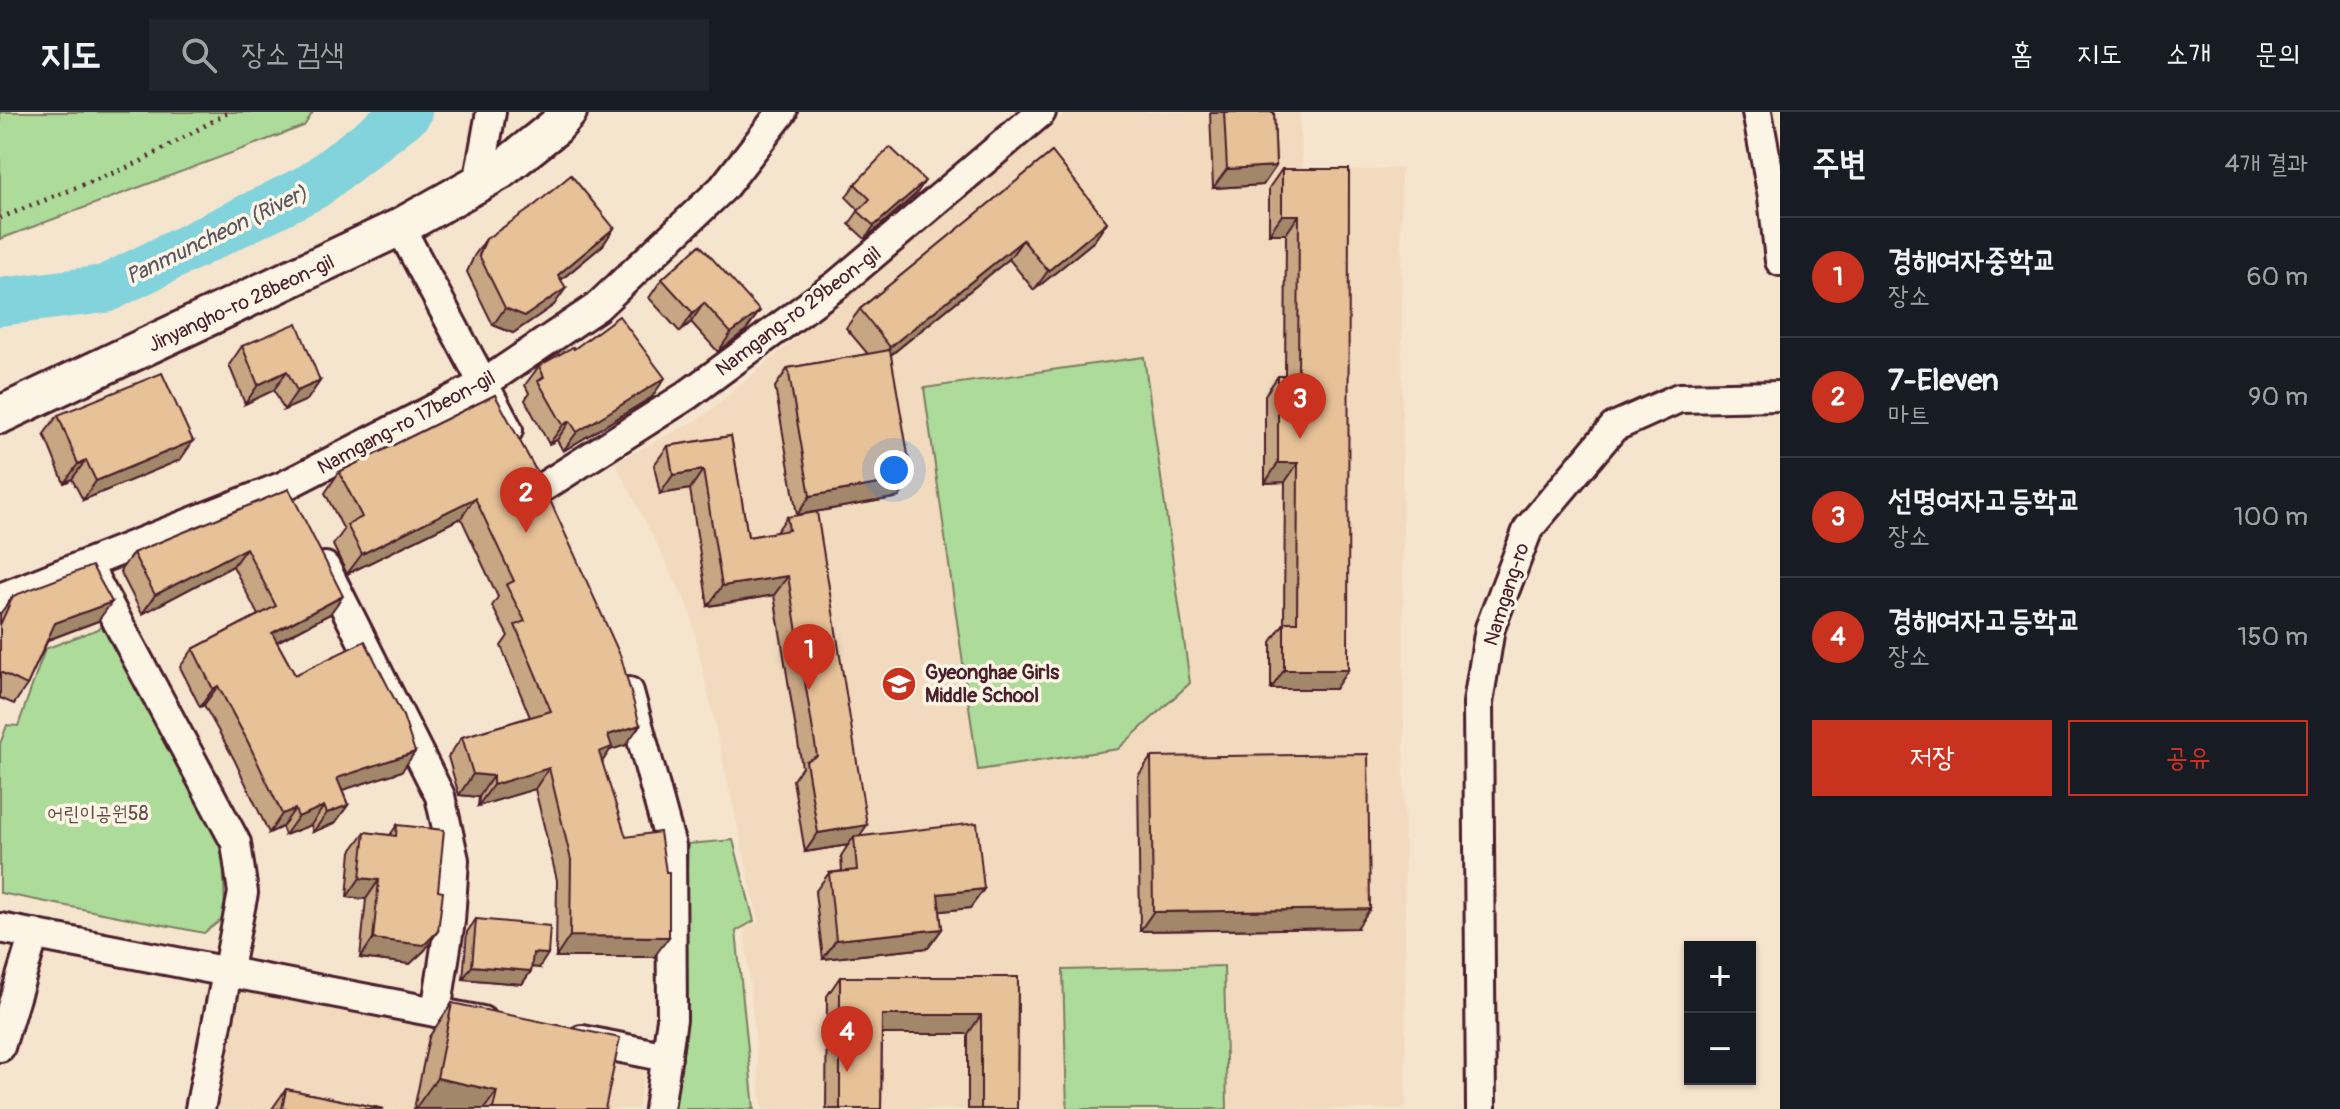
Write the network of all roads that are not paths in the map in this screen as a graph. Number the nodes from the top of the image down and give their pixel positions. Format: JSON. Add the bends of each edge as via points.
{"nodes":[{"id":1,"x":491,"y":112,"type":"edge"},
{"id":2,"x":568,"y":112,"type":"edge"},
{"id":3,"x":782,"y":112,"type":"edge"},
{"id":4,"x":1041,"y":112,"type":"edge"},
{"id":5,"x":1757,"y":112,"type":"edge"},
{"id":6,"x":478,"y":184,"type":"junction"},
{"id":7,"x":400,"y":227,"type":"junction"},
{"id":8,"x":1780,"y":261,"type":"edge"},
{"id":9,"x":483,"y":384,"type":"junction"},
{"id":10,"x":1780,"y":396,"type":"edge"},
{"id":11,"x":0,"y":415,"type":"edge"},
{"id":12,"x":284,"y":486,"type":"junction"},
{"id":13,"x":540,"y":489,"type":"junction"},
{"id":14,"x":298,"y":514,"type":"edge"},
{"id":15,"x":553,"y":517,"type":"edge"},
{"id":16,"x":312,"y":542,"type":"edge"},
{"id":17,"x":87,"y":564,"type":"junction"},
{"id":18,"x":0,"y":598,"type":"edge"},
{"id":19,"x":623,"y":672,"type":"edge"},
{"id":20,"x":0,"y":928,"type":"edge"},
{"id":21,"x":34,"y":934,"type":"junction"},
{"id":22,"x":228,"y":973,"type":"junction"},
{"id":23,"x":436,"y":1012,"type":"junction"},
{"id":24,"x":513,"y":1027,"type":"edge"},
{"id":25,"x":559,"y":1036,"type":"edge"},
{"id":26,"x":0,"y":1047,"type":"edge"},
{"id":27,"x":667,"y":1057,"type":"junction"},
{"id":28,"x":200,"y":1109,"type":"edge"},
{"id":29,"x":659,"y":1109,"type":"edge"},
{"id":30,"x":1481,"y":1109,"type":"edge"}],
"edges":[{"from":1,"to":6,"type":"street"},
{"from":2,"to":6,"type":"street","name":"Jinyangho-ro 28beon-gil"},
{"from":3,"to":9,"type":"street","name":"Namgang-ro 17beon-gil","via":[[723,188],[597,307]]},
{"from":4,"to":13,"type":"street","name":"Namgang-ro 29beon-gil","via":[[838,284],[686,396]]},
{"from":5,"to":8,"type":"street"},
{"from":6,"to":7,"type":"street","name":"Jinyangho-ro 28beon-gil"},
{"from":7,"to":9,"type":"street"},
{"from":7,"to":11,"type":"street","name":"Jinyangho-ro 28beon-gil"},
{"from":9,"to":12,"type":"street","name":"Namgang-ro 17beon-gil"},
{"from":9,"to":13,"type":"street"},
{"from":10,"to":30,"type":"street","name":"Namgang-ro","via":[[1679,398],[1614,427],[1528,529],[1490,628],[1478,703]]},
{"from":12,"to":14,"type":"street"},
{"from":12,"to":17,"type":"street","name":"Namgang-ro 17beon-gil"},
{"from":13,"to":15,"type":"street"},
{"from":16,"to":23,"type":"street","via":[[440,796],[454,860]]},
{"from":17,"to":18,"type":"street","name":"Namgang-ro 17beon-gil"},
{"from":17,"to":22,"type":"street","via":[[236,843],[243,893]]},
{"from":19,"to":27,"type":"street","via":[[671,846],[672,1019]]},
{"from":20,"to":21,"type":"street"},
{"from":21,"to":22,"type":"street"},
{"from":21,"to":26,"type":"street"},
{"from":22,"to":23,"type":"street"},
{"from":22,"to":28,"type":"street"},
{"from":23,"to":24,"type":"street"},
{"from":25,"to":27,"type":"street"},
{"from":27,"to":29,"type":"street"}]}
